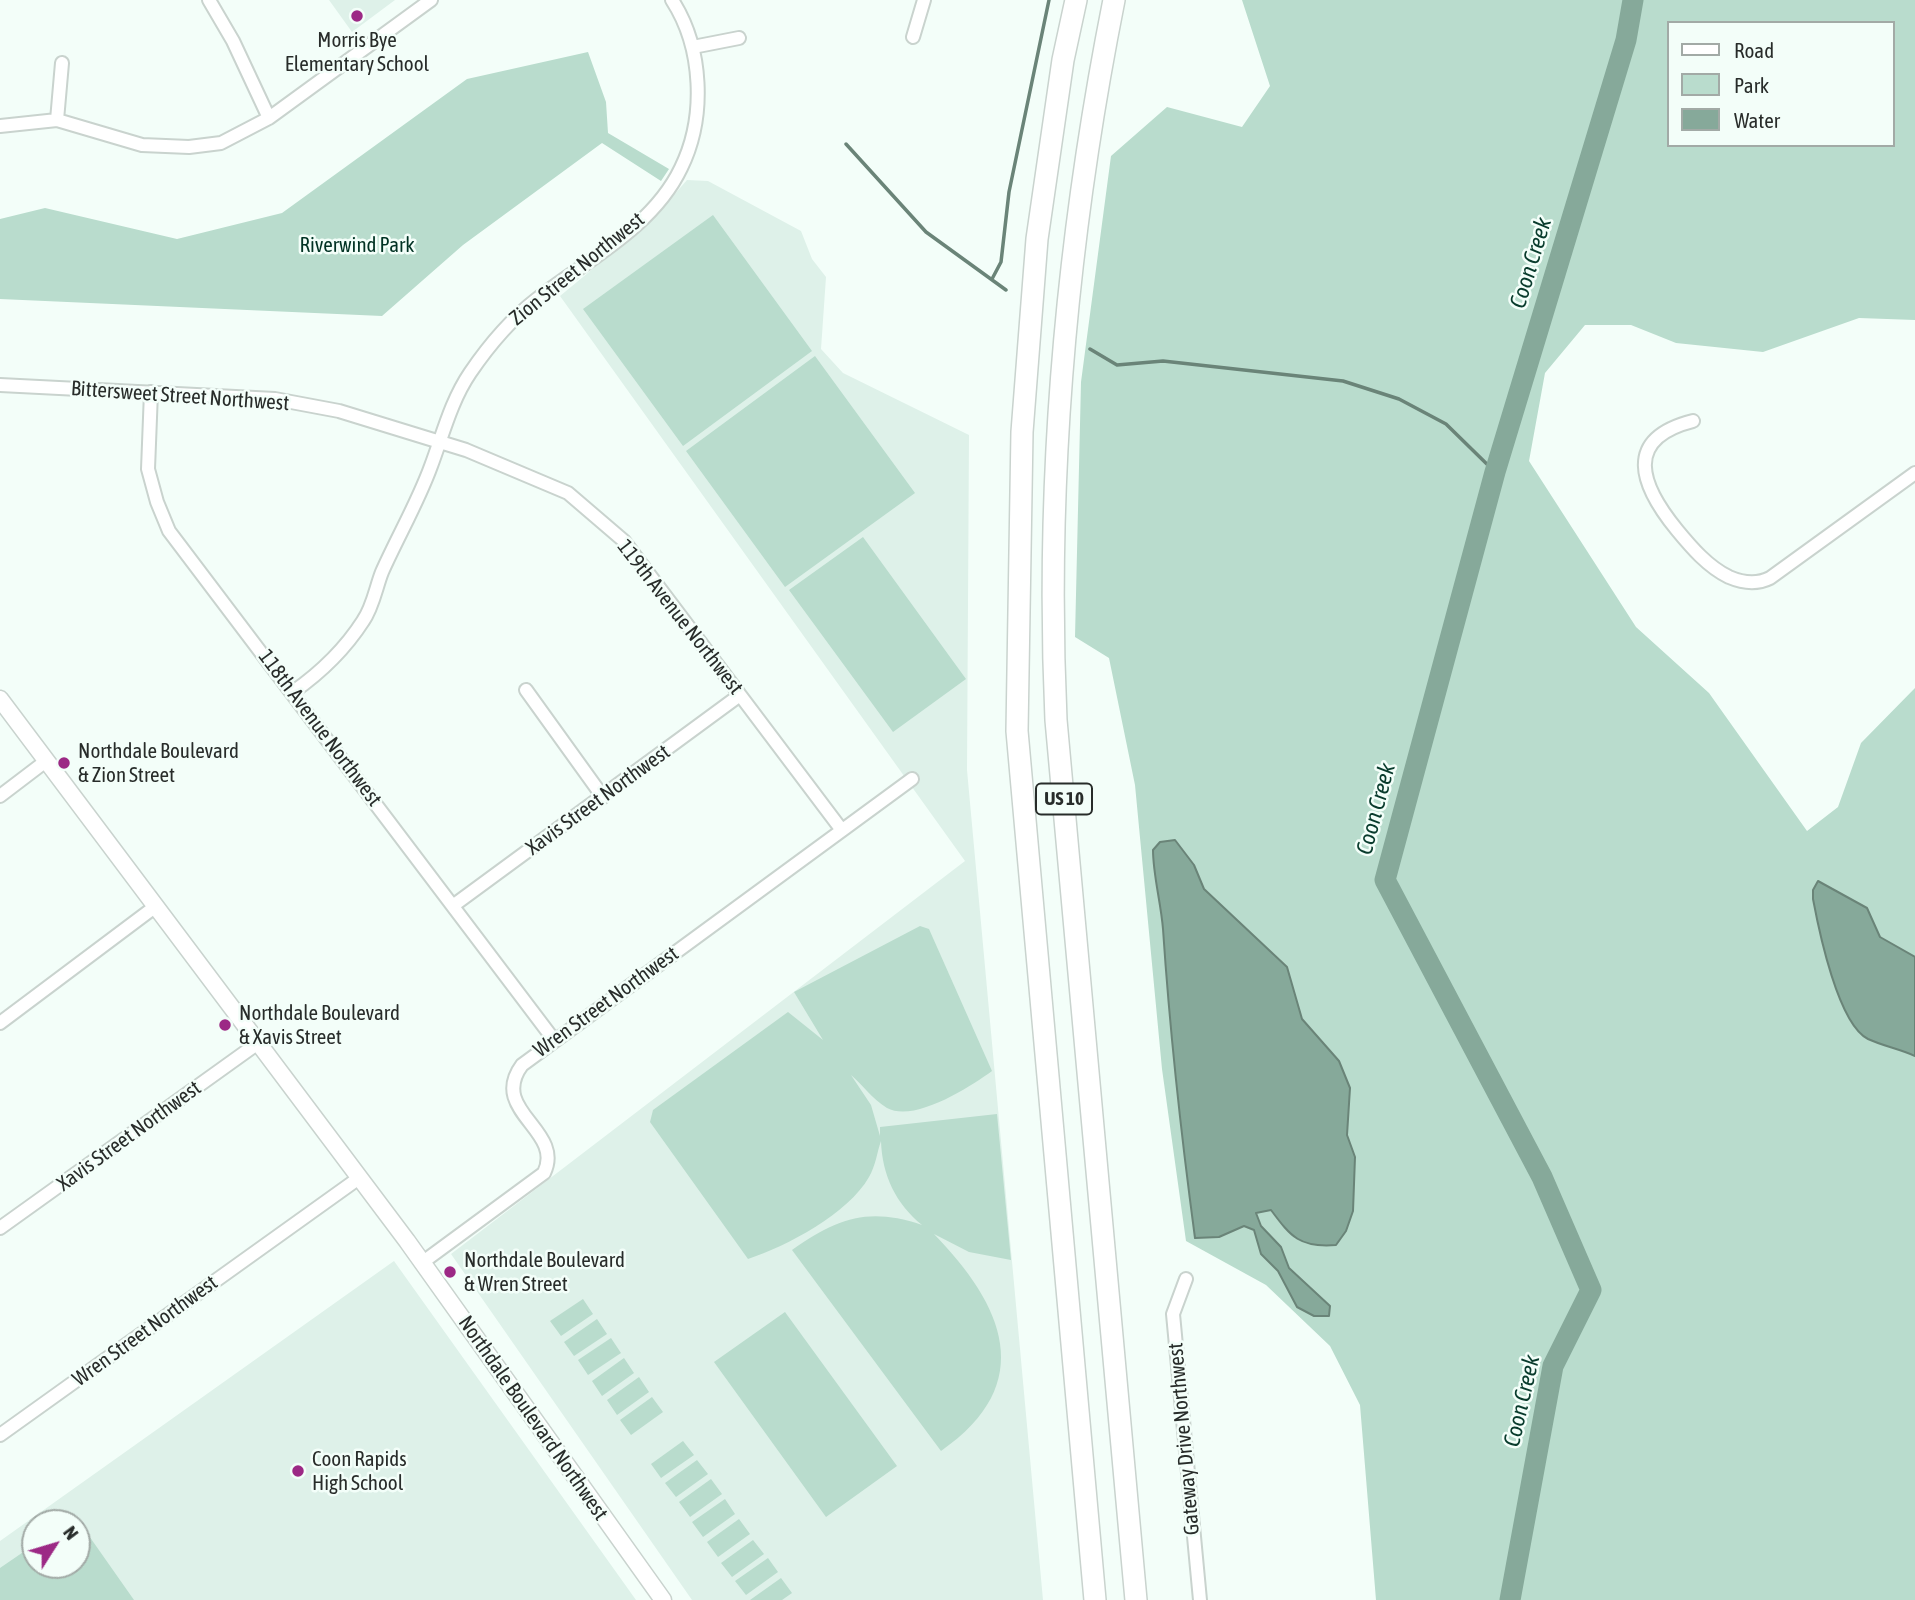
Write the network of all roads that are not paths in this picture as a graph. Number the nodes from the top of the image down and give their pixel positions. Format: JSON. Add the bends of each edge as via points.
{"nodes":[{"id":1,"x":209,"y":0,"type":"edge"},
{"id":2,"x":431,"y":0,"type":"edge"},
{"id":3,"x":672,"y":0,"type":"edge"},
{"id":4,"x":923,"y":0,"type":"edge"},
{"id":5,"x":1076,"y":0,"type":"edge"},
{"id":6,"x":1114,"y":0,"type":"edge"},
{"id":7,"x":913,"y":37,"type":"dead end"},
{"id":8,"x":739,"y":38,"type":"dead end"},
{"id":9,"x":692,"y":47,"type":"junction"},
{"id":10,"x":62,"y":64,"type":"dead end"},
{"id":11,"x":269,"y":118,"type":"junction"},
{"id":12,"x":57,"y":121,"type":"junction"},
{"id":13,"x":0,"y":126,"type":"edge"},
{"id":14,"x":0,"y":385,"type":"edge"},
{"id":15,"x":151,"y":392,"type":"junction"},
{"id":16,"x":1693,"y":421,"type":"dead end"},
{"id":17,"x":439,"y":442,"type":"junction"},
{"id":18,"x":1915,"y":473,"type":"edge"},
{"id":19,"x":526,"y":690,"type":"dead end"},
{"id":20,"x":293,"y":692,"type":"junction"},
{"id":21,"x":740,"y":695,"type":"junction"},
{"id":22,"x":0,"y":699,"type":"edge"},
{"id":23,"x":46,"y":761,"type":"junction"},
{"id":24,"x":912,"y":779,"type":"dead end"},
{"id":25,"x":0,"y":796,"type":"edge"},
{"id":26,"x":603,"y":797,"type":"junction"},
{"id":27,"x":841,"y":829,"type":"junction"},
{"id":28,"x":454,"y":905,"type":"junction"},
{"id":29,"x":156,"y":906,"type":"junction"},
{"id":30,"x":0,"y":1023,"type":"edge"},
{"id":31,"x":554,"y":1040,"type":"junction"},
{"id":32,"x":258,"y":1043,"type":"junction"},
{"id":33,"x":359,"y":1178,"type":"junction"},
{"id":34,"x":0,"y":1228,"type":"edge"},
{"id":35,"x":423,"y":1262,"type":"junction"},
{"id":36,"x":1186,"y":1279,"type":"dead end"},
{"id":37,"x":0,"y":1435,"type":"edge"},
{"id":38,"x":663,"y":1600,"type":"edge"},
{"id":39,"x":1095,"y":1600,"type":"edge"},
{"id":40,"x":1136,"y":1600,"type":"edge"},
{"id":41,"x":1200,"y":1600,"type":"edge"}],
"edges":[{"from":1,"to":11,"type":"street"},
{"from":2,"to":11,"type":"street"},
{"from":3,"to":9,"type":"street","name":"Zion Street Northwest"},
{"from":4,"to":7,"type":"street"},
{"from":5,"to":39,"type":"highway","number":"US 10","via":[[1037,239],[1024,407],[1017,731]]},
{"from":6,"to":40,"type":"highway","number":"US 10","via":[[1071,278],[1058,434],[1053,636],[1056,720]]},
{"from":8,"to":9,"type":"street"},
{"from":9,"to":17,"type":"street","name":"Zion Street Northwest","via":[[698,80],[695,125],[673,183],[639,222],[504,327],[459,390]]},
{"from":10,"to":12,"type":"street"},
{"from":11,"to":12,"type":"street","via":[[221,143],[189,147],[142,145]]},
{"from":12,"to":13,"type":"street"},
{"from":14,"to":15,"type":"street","name":"Bittersweet Street Northwest"},
{"from":15,"to":17,"type":"street","name":"Bittersweet Street Northwest","via":[[275,399],[339,411]]},
{"from":15,"to":20,"type":"street","name":"118th Avenue Northwest","via":[[149,470],[169,531]]},
{"from":16,"to":18,"type":"street","via":[[1672,426],[1655,439],[1644,460],[1644,474],[1653,499],[1693,548],[1728,576],[1747,583],[1770,578]]},
{"from":17,"to":20,"type":"street","name":"Zion Street Northwest","via":[[365,620],[320,674]]},
{"from":17,"to":21,"type":"street","name":"119th Avenue Northwest","via":[[518,470],[578,501],[624,541]]},
{"from":19,"to":26,"type":"street"},
{"from":20,"to":28,"type":"street","name":"118th Avenue Northwest"},
{"from":21,"to":26,"type":"street","name":"Xavis Street Northwest"},
{"from":21,"to":27,"type":"street","name":"119th Avenue Northwest"},
{"from":22,"to":23,"type":"street","name":"Northdale Boulevard Northwest"},
{"from":23,"to":25,"type":"street"},
{"from":23,"to":29,"type":"street","name":"Northdale Boulevard Northwest"},
{"from":24,"to":27,"type":"street","name":"Wren Street Northwest"},
{"from":26,"to":28,"type":"street","name":"Xavis Street Northwest"},
{"from":27,"to":31,"type":"street","name":"Wren Street Northwest"},
{"from":28,"to":31,"type":"street","name":"118th Avenue Northwest"},
{"from":29,"to":30,"type":"street"},
{"from":29,"to":32,"type":"street","name":"Northdale Boulevard Northwest"},
{"from":31,"to":35,"type":"street","name":"Wren Street Northwest","via":[[522,1065],[512,1088],[515,1101],[548,1150],[544,1173]]},
{"from":32,"to":33,"type":"street","name":"Northdale Boulevard Northwest"},
{"from":32,"to":34,"type":"street","name":"Xavis Street Northwest"},
{"from":33,"to":35,"type":"street","name":"Northdale Boulevard Northwest"},
{"from":33,"to":37,"type":"street","name":"Wren Street Northwest"},
{"from":35,"to":38,"type":"street","name":"Northdale Boulevard Northwest"},
{"from":36,"to":41,"type":"street","name":"Gateway Drive Northwest","via":[[1173,1314]]}]}
